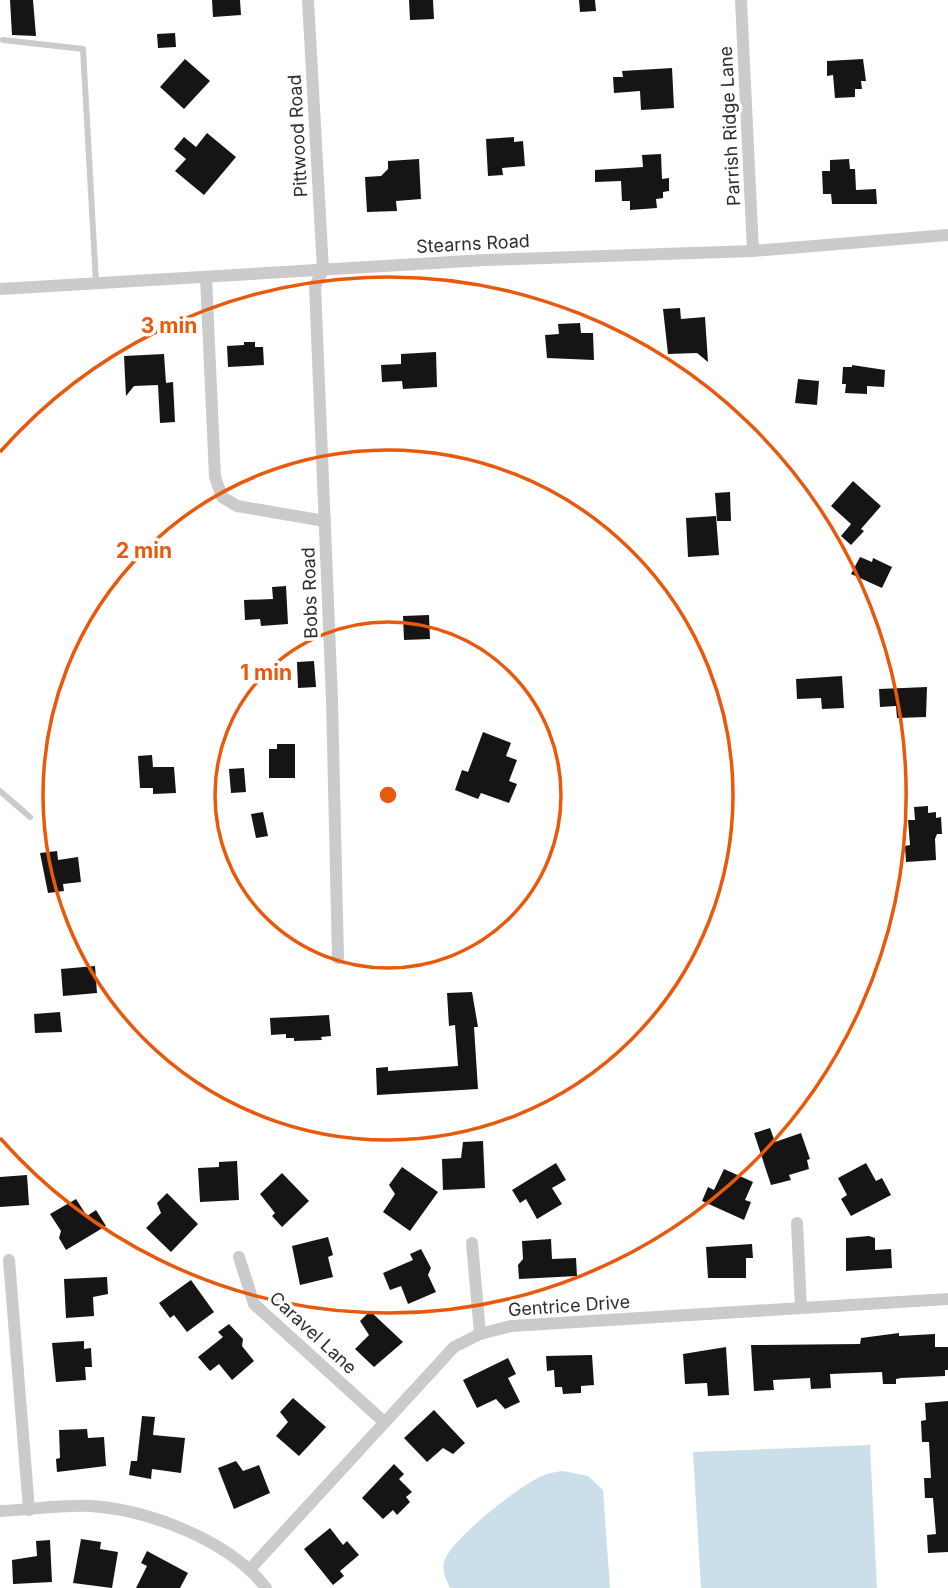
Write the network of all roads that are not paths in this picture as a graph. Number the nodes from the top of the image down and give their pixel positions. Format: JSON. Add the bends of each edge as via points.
{"nodes":[{"id":1,"x":308,"y":0,"type":"edge"},
{"id":2,"x":741,"y":0,"type":"edge"},
{"id":3,"x":3,"y":40,"type":"dead end"},
{"id":4,"x":948,"y":235,"type":"edge"},
{"id":5,"x":754,"y":251,"type":"junction"},
{"id":6,"x":323,"y":270,"type":"junction"},
{"id":7,"x":206,"y":277,"type":"junction"},
{"id":8,"x":96,"y":284,"type":"junction"},
{"id":9,"x":0,"y":289,"type":"edge"},
{"id":10,"x":325,"y":521,"type":"junction"},
{"id":11,"x":0,"y":791,"type":"edge"},
{"id":12,"x":30,"y":817,"type":"dead end"},
{"id":13,"x":338,"y":958,"type":"dead end"},
{"id":14,"x":797,"y":1223,"type":"dead end"},
{"id":15,"x":472,"y":1243,"type":"dead end"},
{"id":16,"x":239,"y":1258,"type":"dead end"},
{"id":17,"x":9,"y":1260,"type":"dead end"},
{"id":18,"x":948,"y":1299,"type":"edge"},
{"id":19,"x":801,"y":1308,"type":"junction"},
{"id":20,"x":480,"y":1334,"type":"junction"},
{"id":21,"x":383,"y":1421,"type":"junction"},
{"id":22,"x":29,"y":1510,"type":"junction"},
{"id":23,"x":0,"y":1511,"type":"edge"},
{"id":24,"x":251,"y":1568,"type":"junction"},
{"id":25,"x":266,"y":1588,"type":"edge"}],
"edges":[{"from":1,"to":6,"type":"street","name":"Pittwood Road"},
{"from":2,"to":5,"type":"street","name":"Parrish Ridge Lane"},
{"from":3,"to":8,"type":"lane","via":[[83,49]]},
{"from":4,"to":5,"type":"street","name":"Stearns Road"},
{"from":5,"to":6,"type":"street","name":"Stearns Road"},
{"from":6,"to":7,"type":"street","name":"Stearns Road"},
{"from":6,"to":10,"type":"street","name":"Bobs Road","via":[[315,286]]},
{"from":7,"to":8,"type":"street","name":"Stearns Road"},
{"from":7,"to":10,"type":"street","via":[[215,477],[222,497],[237,506]]},
{"from":8,"to":9,"type":"street","name":"Stearns Road"},
{"from":10,"to":13,"type":"street","name":"Bobs Road"},
{"from":11,"to":12,"type":"lane"},
{"from":14,"to":19,"type":"street"},
{"from":15,"to":20,"type":"street"},
{"from":16,"to":21,"type":"street","name":"Caravel Lane","via":[[254,1304]]},
{"from":17,"to":22,"type":"street"},
{"from":18,"to":19,"type":"street","name":"Gentrice Drive"},
{"from":19,"to":20,"type":"street","name":"Gentrice Drive","via":[[511,1326]]},
{"from":20,"to":21,"type":"street","name":"Gentrice Drive","via":[[454,1347]]},
{"from":21,"to":24,"type":"street","name":"Gentrice Drive"},
{"from":22,"to":23,"type":"street"},
{"from":22,"to":24,"type":"street","via":[[90,1506],[145,1515],[188,1532]]},
{"from":24,"to":25,"type":"street"}]}
